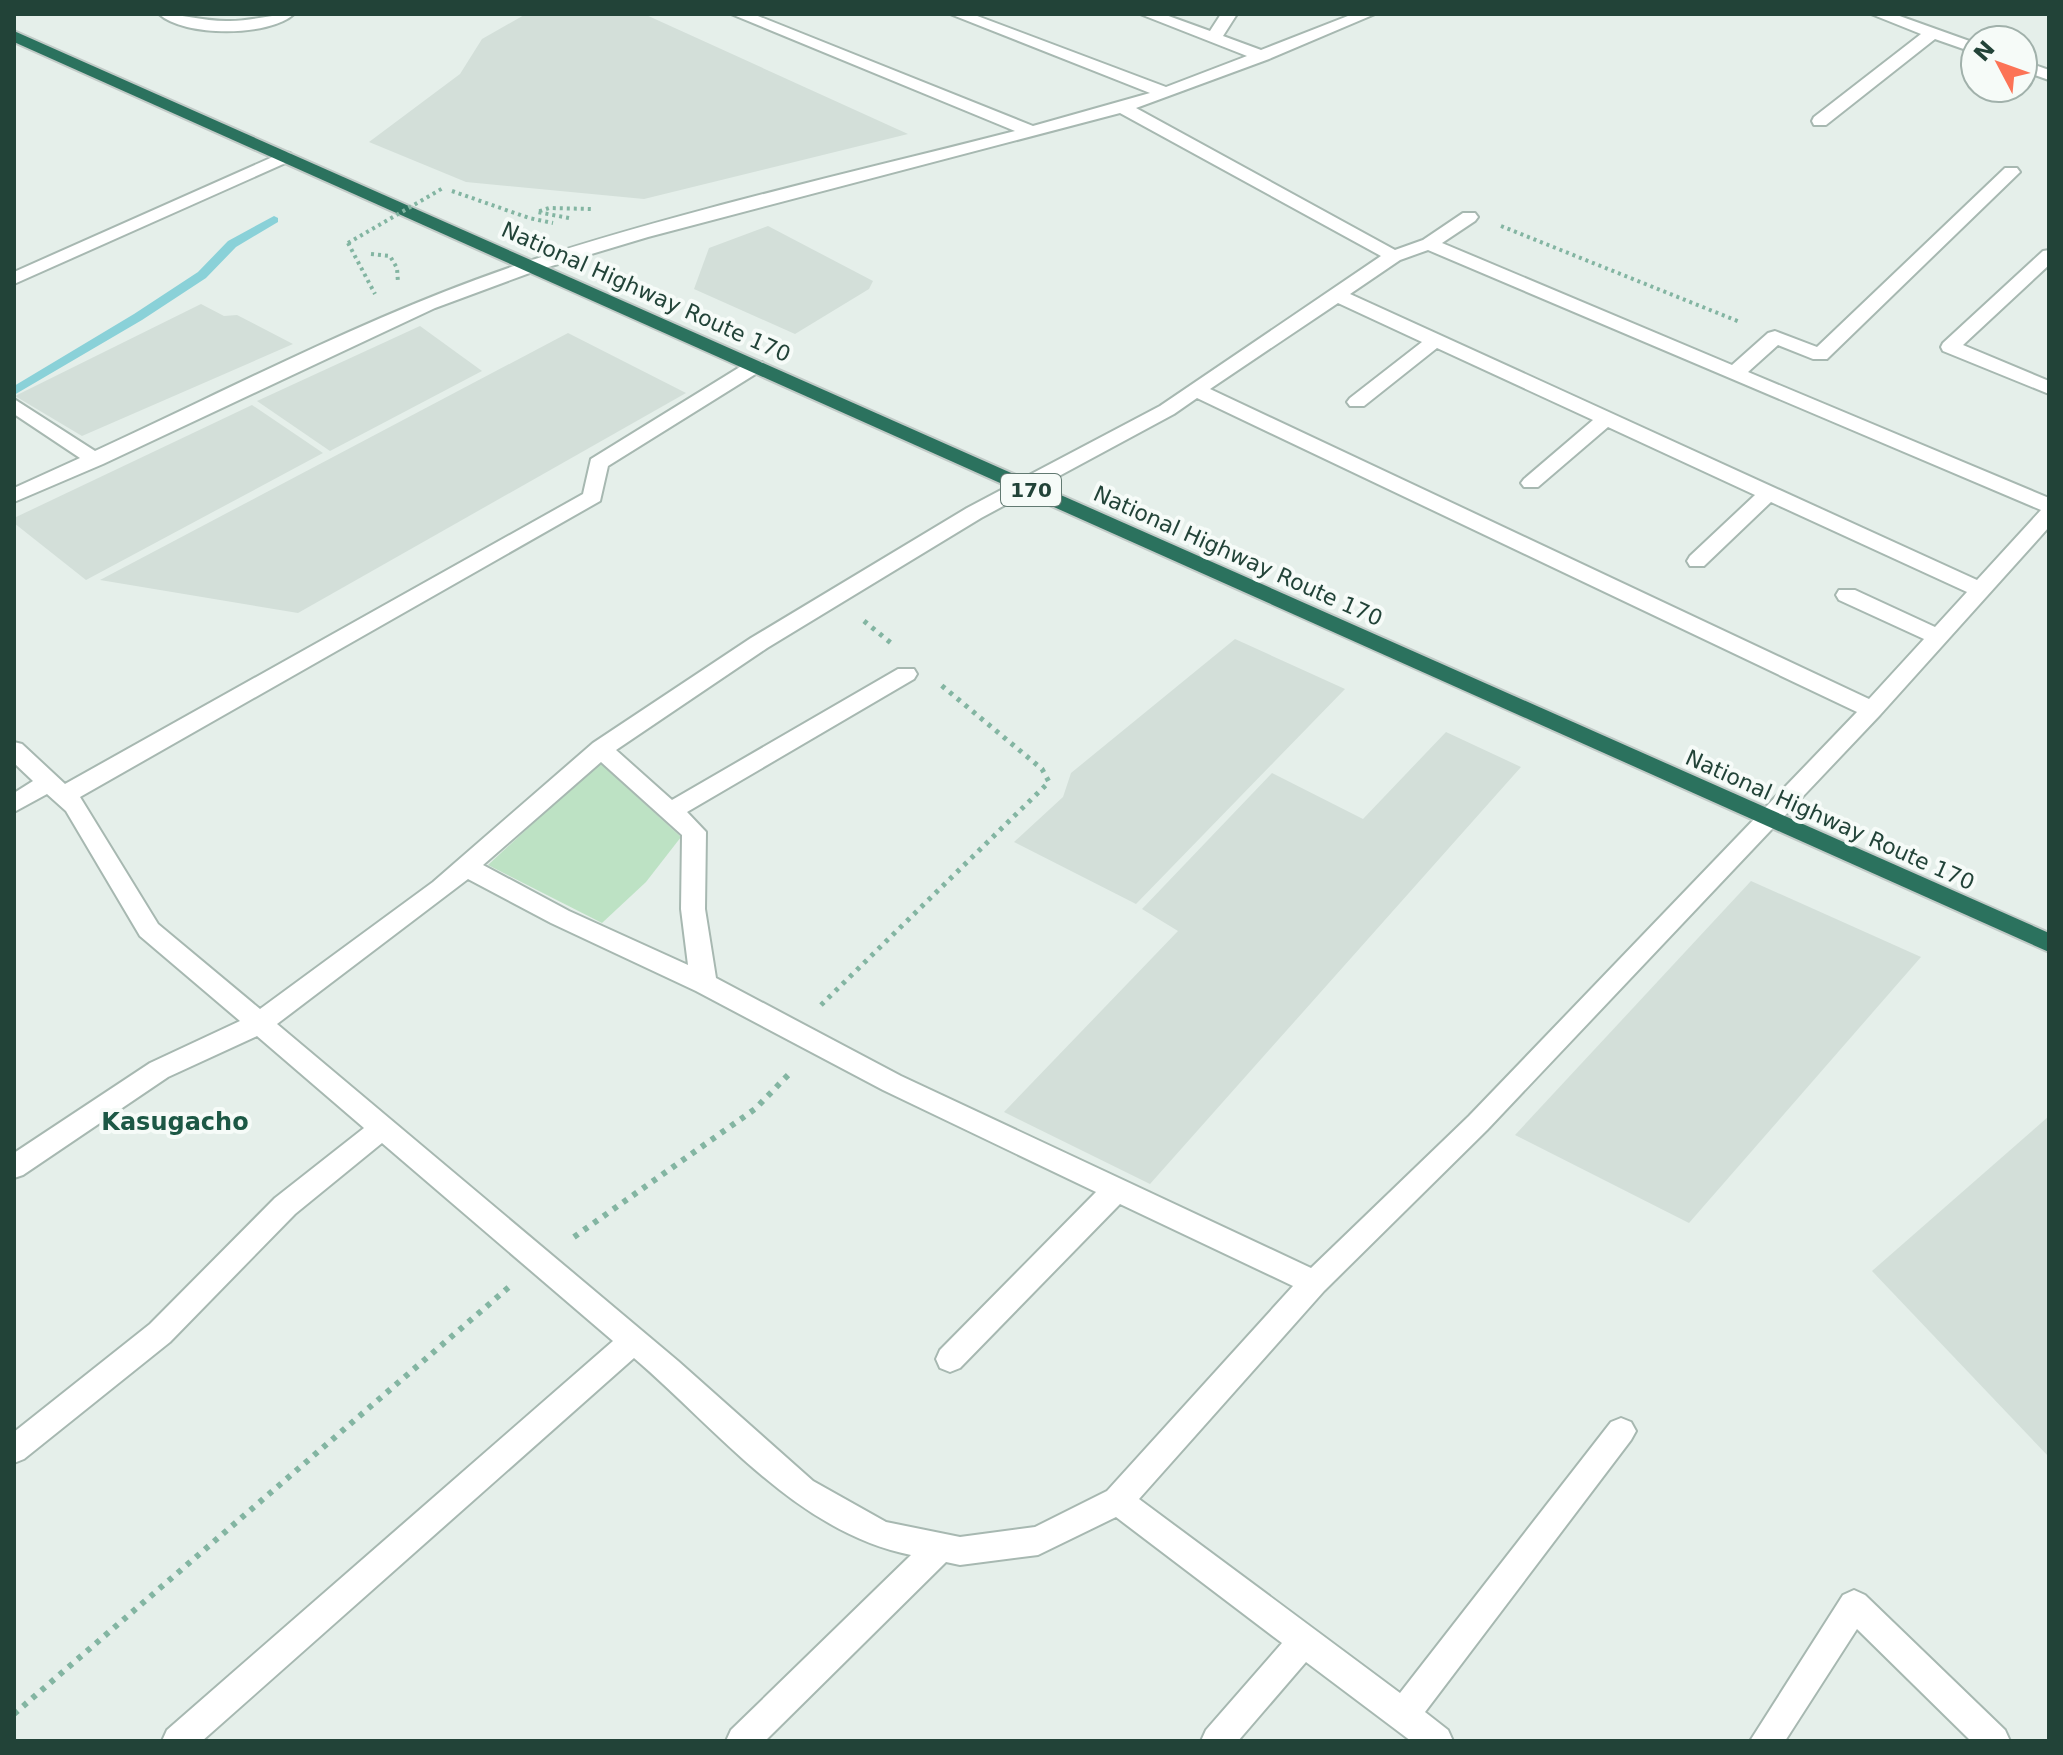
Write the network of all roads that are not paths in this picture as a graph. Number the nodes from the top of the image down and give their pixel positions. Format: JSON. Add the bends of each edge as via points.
{"nodes":[{"id":1,"x":167,"y":14,"type":"edge"},
{"id":2,"x":286,"y":14,"type":"edge"},
{"id":3,"x":739,"y":14,"type":"edge"},
{"id":4,"x":958,"y":14,"type":"edge"},
{"id":5,"x":1148,"y":14,"type":"edge"},
{"id":6,"x":1229,"y":14,"type":"edge"},
{"id":7,"x":1367,"y":14,"type":"edge"},
{"id":8,"x":1879,"y":14,"type":"edge"},
{"id":9,"x":1933,"y":33,"type":"junction"},
{"id":10,"x":14,"y":36,"type":"edge"},
{"id":11,"x":1214,"y":38,"type":"junction"},
{"id":12,"x":1959,"y":42,"type":"edge"},
{"id":13,"x":1263,"y":56,"type":"junction"},
{"id":14,"x":1166,"y":93,"type":"junction"},
{"id":15,"x":1121,"y":107,"type":"junction"},
{"id":16,"x":1820,"y":121,"type":"dead end"},
{"id":17,"x":1033,"y":132,"type":"junction"},
{"id":18,"x":284,"y":157,"type":"junction"},
{"id":19,"x":2011,"y":172,"type":"dead end"},
{"id":20,"x":1469,"y":217,"type":"road end"},
{"id":21,"x":1429,"y":244,"type":"junction"},
{"id":22,"x":2049,"y":255,"type":"edge"},
{"id":23,"x":1394,"y":256,"type":"junction"},
{"id":24,"x":529,"y":267,"type":"junction"},
{"id":25,"x":14,"y":279,"type":"edge"},
{"id":26,"x":1336,"y":295,"type":"junction"},
{"id":27,"x":1435,"y":341,"type":"junction"},
{"id":28,"x":755,"y":366,"type":"junction"},
{"id":29,"x":1735,"y":373,"type":"junction"},
{"id":30,"x":2049,"y":388,"type":"edge"},
{"id":31,"x":1198,"y":391,"type":"junction"},
{"id":32,"x":1357,"y":402,"type":"dead end"},
{"id":33,"x":14,"y":405,"type":"edge"},
{"id":34,"x":1606,"y":419,"type":"junction"},
{"id":35,"x":96,"y":460,"type":"junction"},
{"id":36,"x":1531,"y":483,"type":"dead end"},
{"id":37,"x":1024,"y":487,"type":"junction"},
{"id":38,"x":1769,"y":493,"type":"junction"},
{"id":39,"x":14,"y":496,"type":"edge"},
{"id":40,"x":2049,"y":506,"type":"edge"},
{"id":41,"x":2049,"y":514,"type":"edge"},
{"id":42,"x":1697,"y":561,"type":"dead end"},
{"id":43,"x":1979,"y":589,"type":"junction"},
{"id":44,"x":1847,"y":595,"type":"dead end"},
{"id":45,"x":1937,"y":637,"type":"junction"},
{"id":46,"x":918,"y":675,"type":"road end"},
{"id":47,"x":1872,"y":710,"type":"junction"},
{"id":48,"x":601,"y":749,"type":"junction"},
{"id":49,"x":14,"y":750,"type":"edge"},
{"id":50,"x":56,"y":789,"type":"junction"},
{"id":51,"x":14,"y":804,"type":"edge"},
{"id":52,"x":671,"y":811,"type":"junction"},
{"id":53,"x":1767,"y":818,"type":"junction"},
{"id":54,"x":466,"y":867,"type":"junction"},
{"id":55,"x":2049,"y":943,"type":"edge"},
{"id":56,"x":705,"y":984,"type":"junction"},
{"id":57,"x":260,"y":1023,"type":"junction"},
{"id":58,"x":382,"y":1128,"type":"junction"},
{"id":59,"x":14,"y":1167,"type":"edge"},
{"id":60,"x":1116,"y":1190,"type":"junction"},
{"id":61,"x":1314,"y":1283,"type":"junction"},
{"id":62,"x":633,"y":1341,"type":"junction"},
{"id":63,"x":950,"y":1359,"type":"dead end"},
{"id":64,"x":1621,"y":1431,"type":"dead end"},
{"id":65,"x":14,"y":1450,"type":"edge"},
{"id":66,"x":1118,"y":1501,"type":"junction"},
{"id":67,"x":940,"y":1547,"type":"junction"},
{"id":68,"x":1304,"y":1641,"type":"junction"},
{"id":69,"x":1403,"y":1715,"type":"junction"},
{"id":70,"x":178,"y":1741,"type":"edge"},
{"id":71,"x":742,"y":1741,"type":"edge"},
{"id":72,"x":1217,"y":1741,"type":"edge"},
{"id":73,"x":1437,"y":1741,"type":"edge"},
{"id":74,"x":1766,"y":1741,"type":"edge"},
{"id":75,"x":1994,"y":1741,"type":"edge"}],
"edges":[{"from":1,"to":2,"type":"street","via":[[205,26],[254,23]]},
{"from":3,"to":17,"type":"street"},
{"from":4,"to":14,"type":"street"},
{"from":5,"to":11,"type":"street"},
{"from":6,"to":11,"type":"street"},
{"from":7,"to":13,"type":"street"},
{"from":8,"to":9,"type":"street"},
{"from":9,"to":12,"type":"street"},
{"from":9,"to":16,"type":"street"},
{"from":10,"to":18,"type":"highway","name":"National Highway Route 170","number":"170"},
{"from":11,"to":13,"type":"street"},
{"from":13,"to":14,"type":"street"},
{"from":14,"to":15,"type":"street"},
{"from":15,"to":17,"type":"street"},
{"from":15,"to":23,"type":"street"},
{"from":17,"to":24,"type":"street"},
{"from":18,"to":24,"type":"highway","name":"National Highway Route 170","number":"170"},
{"from":18,"to":25,"type":"street"},
{"from":19,"to":29,"type":"street","via":[[1820,355],[1775,337]]},
{"from":20,"to":21,"type":"street"},
{"from":21,"to":23,"type":"street"},
{"from":21,"to":29,"type":"street"},
{"from":22,"to":30,"type":"street","via":[[1950,347]]},
{"from":23,"to":26,"type":"street"},
{"from":24,"to":28,"type":"highway","name":"National Highway Route 170","number":"170"},
{"from":24,"to":35,"type":"street","via":[[428,304]]},
{"from":26,"to":27,"type":"street"},
{"from":26,"to":31,"type":"street"},
{"from":27,"to":32,"type":"street"},
{"from":27,"to":34,"type":"street"},
{"from":28,"to":37,"type":"highway","name":"National Highway Route 170","number":"170"},
{"from":28,"to":50,"type":"street","via":[[598,463],[593,497]]},
{"from":29,"to":40,"type":"street"},
{"from":31,"to":37,"type":"street"},
{"from":31,"to":47,"type":"street"},
{"from":33,"to":35,"type":"street"},
{"from":34,"to":36,"type":"street"},
{"from":34,"to":38,"type":"street"},
{"from":35,"to":39,"type":"street"},
{"from":37,"to":48,"type":"street","via":[[759,643]]},
{"from":37,"to":53,"type":"highway","name":"National Highway Route 170","number":"170"},
{"from":38,"to":42,"type":"street"},
{"from":38,"to":43,"type":"street"},
{"from":41,"to":43,"type":"street"},
{"from":43,"to":45,"type":"street"},
{"from":44,"to":45,"type":"street"},
{"from":45,"to":47,"type":"street"},
{"from":46,"to":52,"type":"street"},
{"from":47,"to":53,"type":"street"},
{"from":48,"to":52,"type":"street"},
{"from":48,"to":54,"type":"street"},
{"from":49,"to":50,"type":"street"},
{"from":50,"to":51,"type":"street"},
{"from":50,"to":57,"type":"street","via":[[74,805],[149,930]]},
{"from":52,"to":56,"type":"street","via":[[694,832],[694,949]]},
{"from":53,"to":55,"type":"highway","name":"National Highway Route 170","number":"170"},
{"from":53,"to":61,"type":"street","via":[[1478,1123]]},
{"from":54,"to":56,"type":"street"},
{"from":54,"to":57,"type":"street"},
{"from":56,"to":60,"type":"street","via":[[892,1083]]},
{"from":57,"to":58,"type":"street"},
{"from":57,"to":59,"type":"street","via":[[159,1070]]},
{"from":58,"to":62,"type":"street"},
{"from":58,"to":65,"type":"street","via":[[285,1206],[160,1333]]},
{"from":60,"to":61,"type":"street"},
{"from":60,"to":63,"type":"street"},
{"from":61,"to":66,"type":"street"},
{"from":62,"to":67,"type":"street","via":[[802,1491],[881,1535]]},
{"from":62,"to":70,"type":"street"},
{"from":64,"to":69,"type":"street"},
{"from":66,"to":67,"type":"street","via":[[1038,1541],[960,1551]]},
{"from":66,"to":68,"type":"street"},
{"from":67,"to":71,"type":"street"},
{"from":68,"to":69,"type":"street"},
{"from":68,"to":72,"type":"street"},
{"from":69,"to":73,"type":"street"},
{"from":74,"to":75,"type":"street","via":[[1854,1605]]}]}
